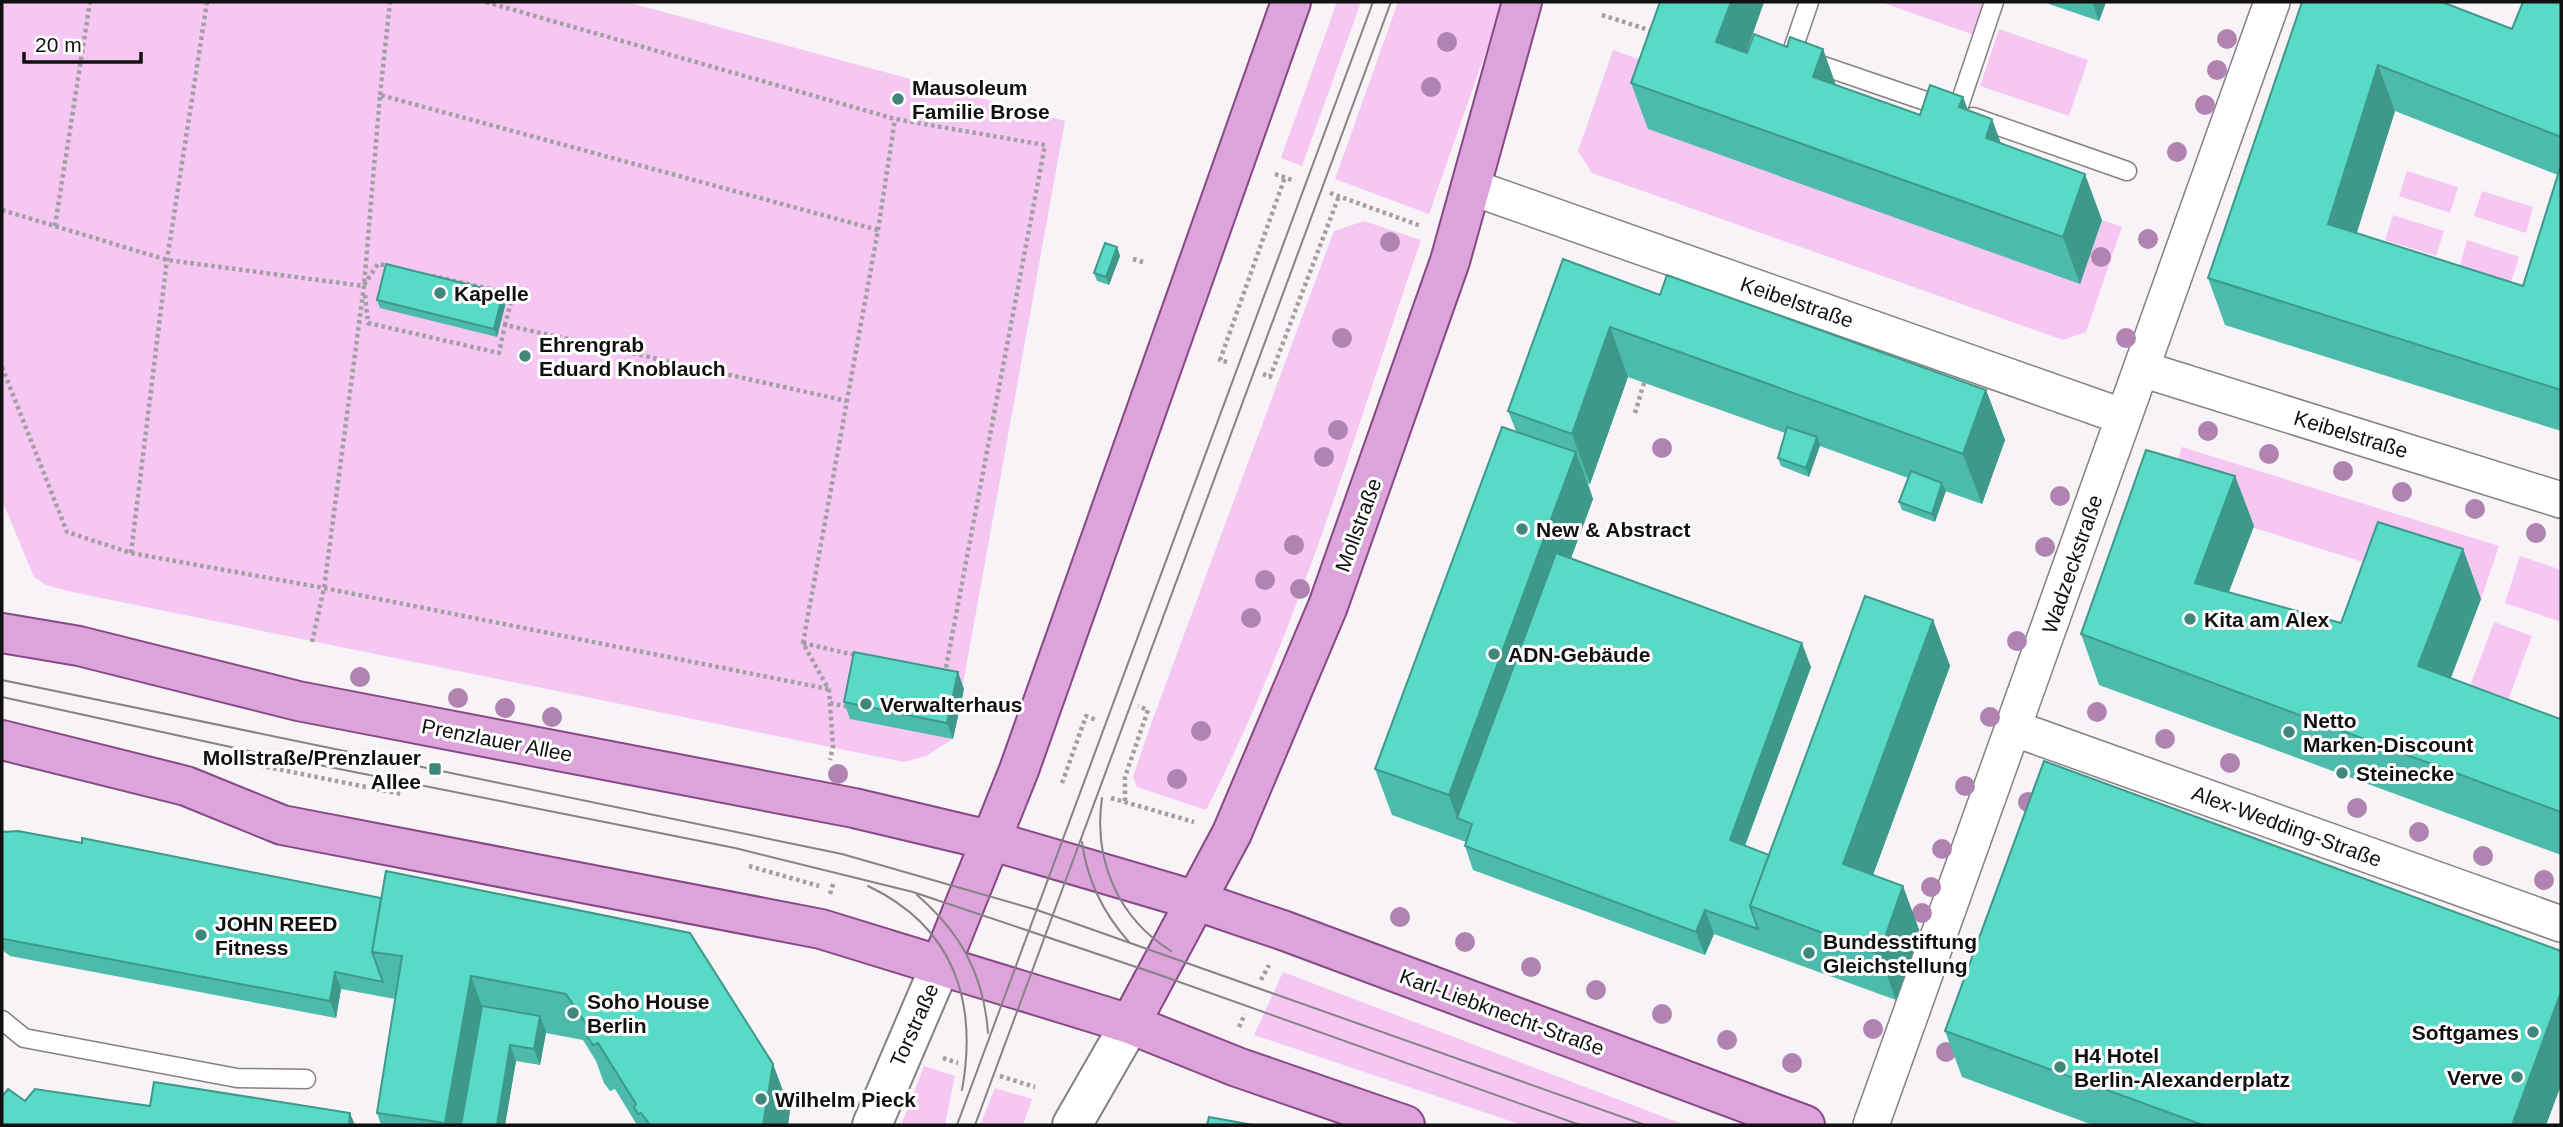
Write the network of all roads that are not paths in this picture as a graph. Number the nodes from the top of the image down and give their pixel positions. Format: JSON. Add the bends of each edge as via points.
{"nodes":[{"id":1,"x":1291,"y":2,"type":"edge"},
{"id":2,"x":1522,"y":2,"type":"edge"},
{"id":3,"x":1809,"y":2,"type":"edge"},
{"id":4,"x":1994,"y":2,"type":"edge"},
{"id":5,"x":2272,"y":2,"type":"edge"},
{"id":6,"x":1957,"y":112,"type":"junction"},
{"id":7,"x":2127,"y":171,"type":"dead end"},
{"id":8,"x":1471,"y":187,"type":"junction"},
{"id":9,"x":2142,"y":369,"type":"junction"},
{"id":10,"x":2124,"y":417,"type":"junction"},
{"id":11,"x":2561,"y":500,"type":"edge"},
{"id":12,"x":2,"y":633,"type":"edge"},
{"id":13,"x":2013,"y":728,"type":"junction"},
{"id":14,"x":2,"y":740,"type":"edge"},
{"id":15,"x":993,"y":841,"type":"junction"},
{"id":16,"x":1197,"y":901,"type":"junction"},
{"id":17,"x":2561,"y":924,"type":"edge"},
{"id":18,"x":941,"y":964,"type":"junction"},
{"id":19,"x":2,"y":1020,"type":"edge"},
{"id":20,"x":1130,"y":1024,"type":"junction"},
{"id":21,"x":306,"y":1079,"type":"dead end"},
{"id":22,"x":872,"y":1125,"type":"edge"},
{"id":23,"x":1072,"y":1125,"type":"edge"},
{"id":24,"x":1405,"y":1125,"type":"edge"},
{"id":25,"x":1805,"y":1125,"type":"edge"},
{"id":26,"x":1871,"y":1125,"type":"edge"}],
"edges":[{"from":1,"to":15,"type":"main road"},
{"from":2,"to":8,"type":"main road","name":"Mollstraße"},
{"from":3,"to":6,"type":"lane","via":[[1791,55]]},
{"from":4,"to":6,"type":"lane"},
{"from":5,"to":9,"type":"street","name":"Wadzeckstraße"},
{"from":6,"to":7,"type":"lane"},
{"from":8,"to":10,"type":"street","name":"Keibelstraße"},
{"from":8,"to":16,"type":"main road","name":"Mollstraße","via":[[1394,426],[1328,606],[1238,820]]},
{"from":9,"to":10,"type":"street","name":"Wadzeckstraße"},
{"from":9,"to":11,"type":"street","name":"Keibelstraße"},
{"from":10,"to":13,"type":"street","name":"Wadzeckstraße"},
{"from":12,"to":15,"type":"main road","name":"Prenzlauer Allee","via":[[79,646],[298,701],[854,808]]},
{"from":13,"to":17,"type":"street","name":"Alex-Wedding-Straße"},
{"from":13,"to":26,"type":"street","name":"Wadzeckstraße"},
{"from":14,"to":18,"type":"main road","via":[[186,786],[282,825],[821,929]]},
{"from":15,"to":16,"type":"main road","name":"Prenzlauer Allee"},
{"from":15,"to":18,"type":"main road"},
{"from":16,"to":20,"type":"main road","name":"Mollstraße"},
{"from":16,"to":25,"type":"main road","name":"Karl-Liebknecht-Straße"},
{"from":18,"to":20,"type":"main road"},
{"from":18,"to":22,"type":"main road","name":"Torstraße"},
{"from":19,"to":21,"type":"lane","via":[[24,1038],[197,1072]]},
{"from":20,"to":23,"type":"main road"},
{"from":20,"to":24,"type":"main road"}]}
